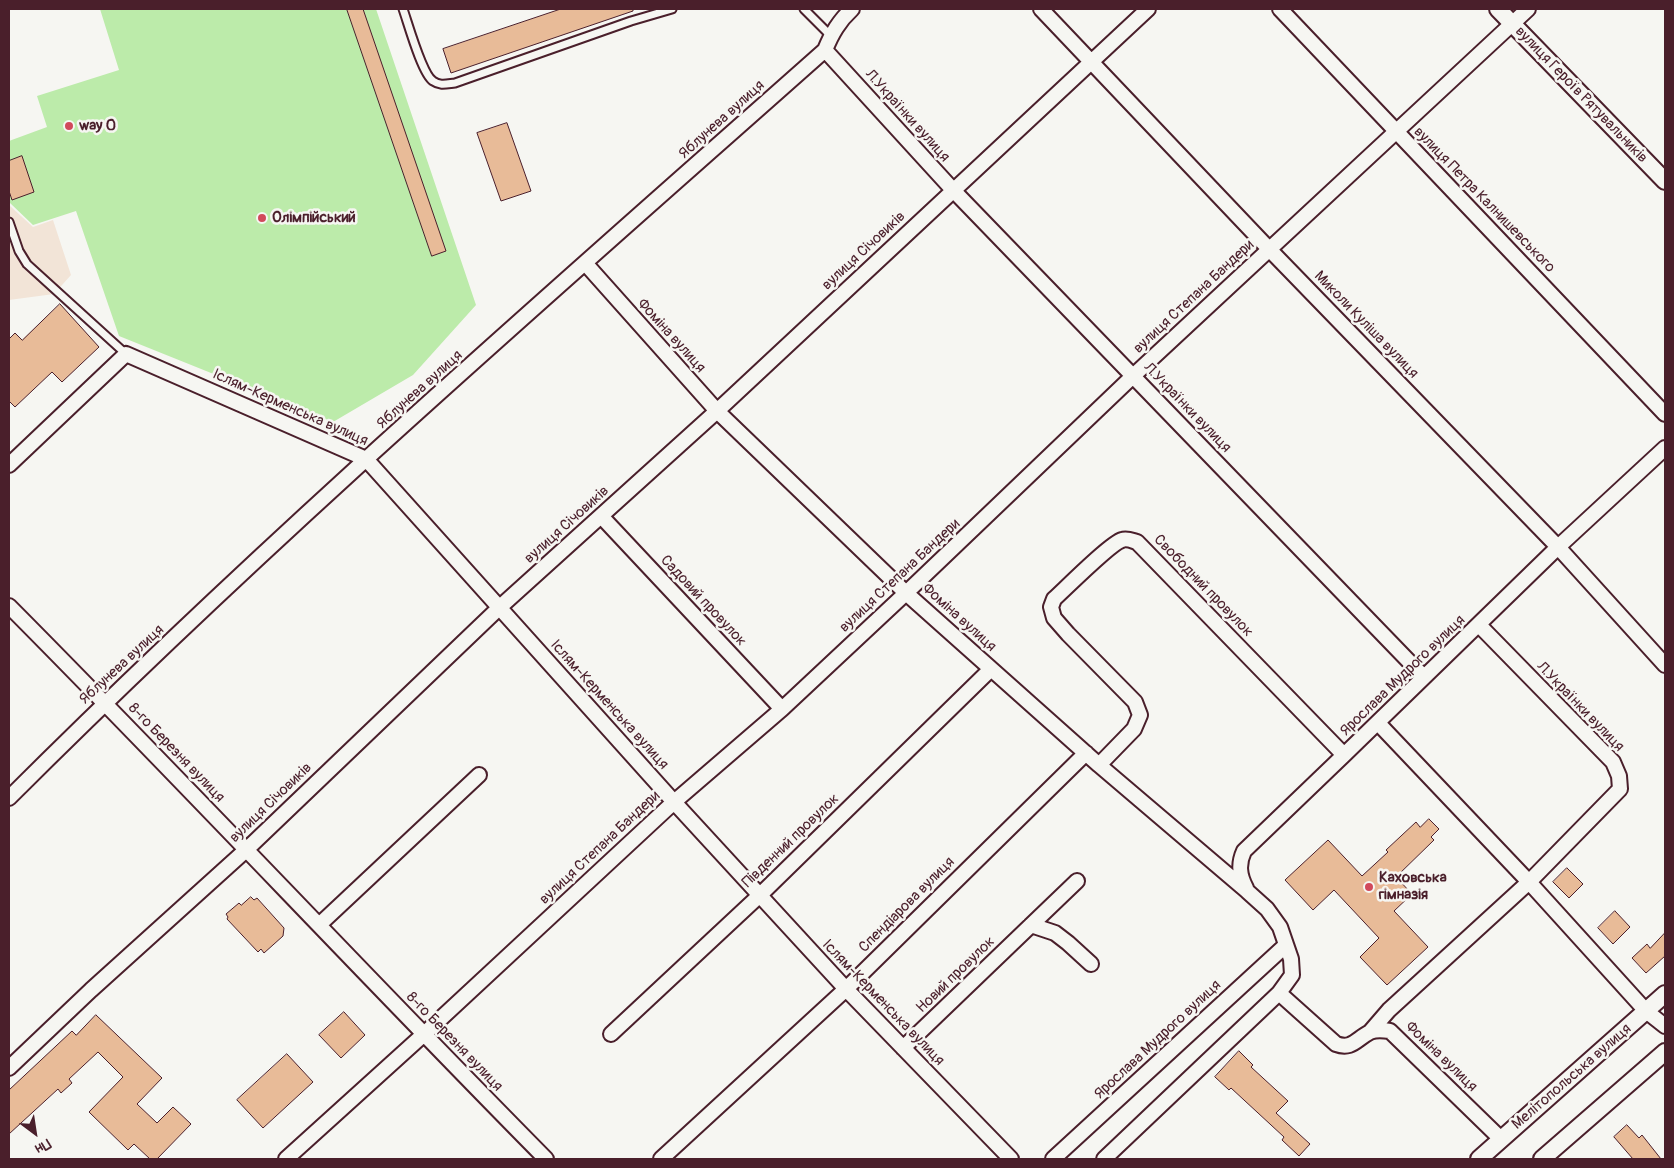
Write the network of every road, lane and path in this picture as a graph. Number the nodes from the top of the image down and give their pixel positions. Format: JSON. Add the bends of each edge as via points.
{"nodes":[{"id":1,"x":403,"y":9,"type":"edge"},
{"id":2,"x":672,"y":9,"type":"edge"},
{"id":3,"x":804,"y":9,"type":"edge"},
{"id":4,"x":852,"y":9,"type":"edge"},
{"id":5,"x":1041,"y":9,"type":"edge"},
{"id":6,"x":1148,"y":9,"type":"edge"},
{"id":7,"x":1280,"y":9,"type":"edge"},
{"id":8,"x":1498,"y":9,"type":"edge"},
{"id":9,"x":1528,"y":9,"type":"edge"},
{"id":10,"x":1512,"y":24,"type":"junction"},
{"id":11,"x":831,"y":36,"type":"junction"},
{"id":12,"x":825,"y":50,"type":"junction"},
{"id":13,"x":1091,"y":62,"type":"junction"},
{"id":14,"x":1396,"y":131,"type":"junction"},
{"id":15,"x":1665,"y":181,"type":"edge"},
{"id":16,"x":953,"y":190,"type":"junction"},
{"id":17,"x":9,"y":222,"type":"edge"},
{"id":18,"x":1269,"y":249,"type":"junction"},
{"id":19,"x":584,"y":263,"type":"junction"},
{"id":20,"x":126,"y":354,"type":"junction"},
{"id":21,"x":1133,"y":376,"type":"junction"},
{"id":22,"x":718,"y":411,"type":"junction"},
{"id":23,"x":1665,"y":414,"type":"edge"},
{"id":24,"x":1665,"y":448,"type":"edge"},
{"id":25,"x":366,"y":459,"type":"junction"},
{"id":26,"x":9,"y":465,"type":"edge"},
{"id":27,"x":601,"y":516,"type":"junction"},
{"id":28,"x":1558,"y":547,"type":"junction"},
{"id":29,"x":906,"y":593,"type":"junction"},
{"id":30,"x":9,"y":606,"type":"edge"},
{"id":31,"x":500,"y":607,"type":"junction"},
{"id":32,"x":1478,"y":625,"type":"junction"},
{"id":33,"x":1665,"y":665,"type":"edge"},
{"id":34,"x":991,"y":669,"type":"junction"},
{"id":35,"x":1424,"y":678,"type":"junction"},
{"id":36,"x":105,"y":702,"type":"junction"},
{"id":37,"x":782,"y":709,"type":"junction"},
{"id":38,"x":1378,"y":723,"type":"junction"},
{"id":39,"x":1086,"y":753,"type":"junction"},
{"id":40,"x":1344,"y":755,"type":"junction"},
{"id":41,"x":1099,"y":765,"type":"junction"},
{"id":42,"x":479,"y":775,"type":"dead end"},
{"id":43,"x":9,"y":798,"type":"edge"},
{"id":44,"x":674,"y":802,"type":"junction"},
{"id":45,"x":246,"y":850,"type":"junction"},
{"id":46,"x":1077,"y":881,"type":"dead end"},
{"id":47,"x":1529,"y":882,"type":"junction"},
{"id":48,"x":1247,"y":891,"type":"junction"},
{"id":49,"x":760,"y":895,"type":"junction"},
{"id":50,"x":1031,"y":925,"type":"junction"},
{"id":51,"x":318,"y":926,"type":"junction"},
{"id":52,"x":1286,"y":945,"type":"junction"},
{"id":53,"x":1091,"y":964,"type":"dead end"},
{"id":54,"x":846,"y":989,"type":"junction"},
{"id":55,"x":1279,"y":993,"type":"junction"},
{"id":56,"x":1665,"y":994,"type":"edge"},
{"id":57,"x":1646,"y":1011,"type":"junction"},
{"id":58,"x":1665,"y":1026,"type":"edge"},
{"id":59,"x":1370,"y":1032,"type":"junction"},
{"id":60,"x":611,"y":1034,"type":"dead end"},
{"id":61,"x":423,"y":1035,"type":"junction"},
{"id":62,"x":904,"y":1048,"type":"junction"},
{"id":63,"x":1665,"y":1052,"type":"edge"},
{"id":64,"x":9,"y":1068,"type":"edge"},
{"id":65,"x":1501,"y":1139,"type":"junction"},
{"id":66,"x":286,"y":1159,"type":"edge"},
{"id":67,"x":546,"y":1159,"type":"edge"},
{"id":68,"x":660,"y":1159,"type":"edge"},
{"id":69,"x":1011,"y":1159,"type":"edge"},
{"id":70,"x":1053,"y":1159,"type":"edge"},
{"id":71,"x":1104,"y":1159,"type":"edge"},
{"id":72,"x":1479,"y":1159,"type":"edge"},
{"id":73,"x":1542,"y":1159,"type":"edge"}],
"edges":[{"from":1,"to":2,"type":"lane","via":[[423,67],[431,80],[443,85]]},
{"from":3,"to":11,"type":"lane"},
{"from":4,"to":11,"type":"street","name":"Яблунева вулиця","via":[[841,19]]},
{"from":5,"to":13,"type":"street","name":"Миколи Куліша вулиця"},
{"from":6,"to":13,"type":"street","name":"вулиця Січовиків"},
{"from":7,"to":14,"type":"street","name":"вулиця Петра Калнишевського"},
{"from":8,"to":10,"type":"street","name":"вулиця Героїв Рятувальників"},
{"from":9,"to":10,"type":"street","name":"вулиця Степана Бандери"},
{"from":10,"to":14,"type":"street","name":"вулиця Степана Бандери"},
{"from":10,"to":15,"type":"street","name":"вулиця Героїв Рятувальників"},
{"from":11,"to":12,"type":"street","name":"Яблунева вулиця"},
{"from":12,"to":16,"type":"street","name":"Л.Українки вулиця"},
{"from":12,"to":19,"type":"street","name":"Яблунева вулиця"},
{"from":13,"to":16,"type":"street","name":"вулиця Січовиків"},
{"from":13,"to":18,"type":"street","name":"Миколи Куліша вулиця"},
{"from":14,"to":18,"type":"street","name":"вулиця Степана Бандери"},
{"from":14,"to":23,"type":"street","name":"вулиця Петра Калнишевського"},
{"from":16,"to":21,"type":"street","name":"Л.Українки вулиця"},
{"from":16,"to":22,"type":"street","name":"вулиця Січовиків"},
{"from":17,"to":20,"type":"lane","via":[[19,251],[28,264]]},
{"from":18,"to":21,"type":"street","name":"вулиця Степана Бандери"},
{"from":18,"to":28,"type":"street","name":"Миколи Куліша вулиця"},
{"from":19,"to":22,"type":"street","name":"Фоміна вулиця"},
{"from":19,"to":25,"type":"street","name":"Яблунева вулиця"},
{"from":20,"to":25,"type":"street","name":"Іслям-Керменська вулиця"},
{"from":20,"to":26,"type":"street"},
{"from":21,"to":29,"type":"street","name":"вулиця Степана Бандери"},
{"from":21,"to":35,"type":"street","name":"Л.Українки вулиця"},
{"from":22,"to":27,"type":"street","name":"вулиця Січовиків"},
{"from":22,"to":29,"type":"street","name":"Фоміна вулиця"},
{"from":24,"to":28,"type":"street","name":"Ярослава Мудрого вулиця"},
{"from":25,"to":31,"type":"street","name":"Іслям-Керменська вулиця"},
{"from":25,"to":36,"type":"street","name":"Яблунева вулиця"},
{"from":27,"to":31,"type":"street","name":"вулиця Січовиків"},
{"from":27,"to":37,"type":"street","name":"Садовий провулок"},
{"from":28,"to":32,"type":"street","name":"Ярослава Мудрого вулиця"},
{"from":28,"to":33,"type":"street","name":"Миколи Куліша вулиця"},
{"from":29,"to":34,"type":"street","name":"Фоміна вулиця"},
{"from":29,"to":37,"type":"street","name":"вулиця Степана Бандери"},
{"from":30,"to":36,"type":"street","name":"8-го Березня вулиця"},
{"from":31,"to":44,"type":"street","name":"Іслям-Керменська вулиця"},
{"from":31,"to":45,"type":"street","name":"вулиця Січовиків"},
{"from":32,"to":35,"type":"street","name":"Ярослава Мудрого вулиця"},
{"from":32,"to":47,"type":"street","name":"Л.Українки вулиця","via":[[1613,762],[1619,776],[1620,789]]},
{"from":34,"to":39,"type":"street","name":"Фоміна вулиця"},
{"from":34,"to":49,"type":"street","name":"Південний провулок"},
{"from":35,"to":38,"type":"street","name":"Ярослава Мудрого вулиця"},
{"from":36,"to":43,"type":"street","name":"Яблунева вулиця"},
{"from":36,"to":45,"type":"street","name":"8-го Березня вулиця"},
{"from":37,"to":44,"type":"street","name":"вулиця Степана Бандери"},
{"from":38,"to":40,"type":"street","name":"Ярослава Мудрого вулиця"},
{"from":38,"to":47,"type":"street"},
{"from":39,"to":41,"type":"street","name":"Фоміна вулиця"},
{"from":39,"to":54,"type":"street","name":"Спендіарова вулиця"},
{"from":40,"to":41,"type":"street","name":"Свободний провулок","via":[[1137,542],[1128,539],[1109,548],[1054,599],[1051,607],[1054,618],[1135,702],[1140,715],[1134,729]]},
{"from":40,"to":48,"type":"street","name":"Ярослава Мудрого вулиця","via":[[1244,851],[1240,874]]},
{"from":41,"to":48,"type":"street","name":"Фоміна вулиця"},
{"from":42,"to":51,"type":"street"},
{"from":44,"to":49,"type":"street","name":"Іслям-Керменська вулиця"},
{"from":44,"to":61,"type":"street","name":"вулиця Степана Бандери"},
{"from":45,"to":51,"type":"street","name":"8-го Березня вулиця"},
{"from":45,"to":64,"type":"street","name":"вулиця Січовиків"},
{"from":46,"to":50,"type":"street","name":"Новий провулок"},
{"from":47,"to":57,"type":"street"},
{"from":47,"to":59,"type":"street","name":"Л.Українки вулиця","via":[[1389,1010]]},
{"from":48,"to":52,"type":"street","via":[[1276,921]]},
{"from":49,"to":54,"type":"street","name":"Іслям-Керменська вулиця"},
{"from":49,"to":60,"type":"street","name":"Південний провулок"},
{"from":50,"to":53,"type":"street","via":[[1055,933]]},
{"from":50,"to":62,"type":"street","name":"Новий провулок"},
{"from":51,"to":61,"type":"street","name":"8-го Березня вулиця"},
{"from":52,"to":55,"type":"street","via":[[1292,975]]},
{"from":52,"to":70,"type":"street","name":"Ярослава Мудрого вулиця"},
{"from":54,"to":62,"type":"street","name":"Іслям-Керменська вулиця"},
{"from":54,"to":68,"type":"street","name":"Спендіарова вулиця"},
{"from":55,"to":59,"type":"street","via":[[1336,1044],[1349,1046]]},
{"from":55,"to":71,"type":"street"},
{"from":56,"to":57,"type":"street","name":"Мелітопольська вулиця"},
{"from":57,"to":58,"type":"street"},
{"from":57,"to":65,"type":"street","name":"Мелітопольська вулиця"},
{"from":59,"to":65,"type":"street","name":"Фоміна вулиця","via":[[1390,1031],[1397,1036]]},
{"from":61,"to":66,"type":"street","name":"вулиця Степана Бандери"},
{"from":61,"to":67,"type":"street","name":"8-го Березня вулиця"},
{"from":62,"to":69,"type":"street","name":"Іслям-Керменська вулиця"},
{"from":63,"to":73,"type":"street"},
{"from":65,"to":72,"type":"street","name":"Мелітопольська вулиця"}]}
